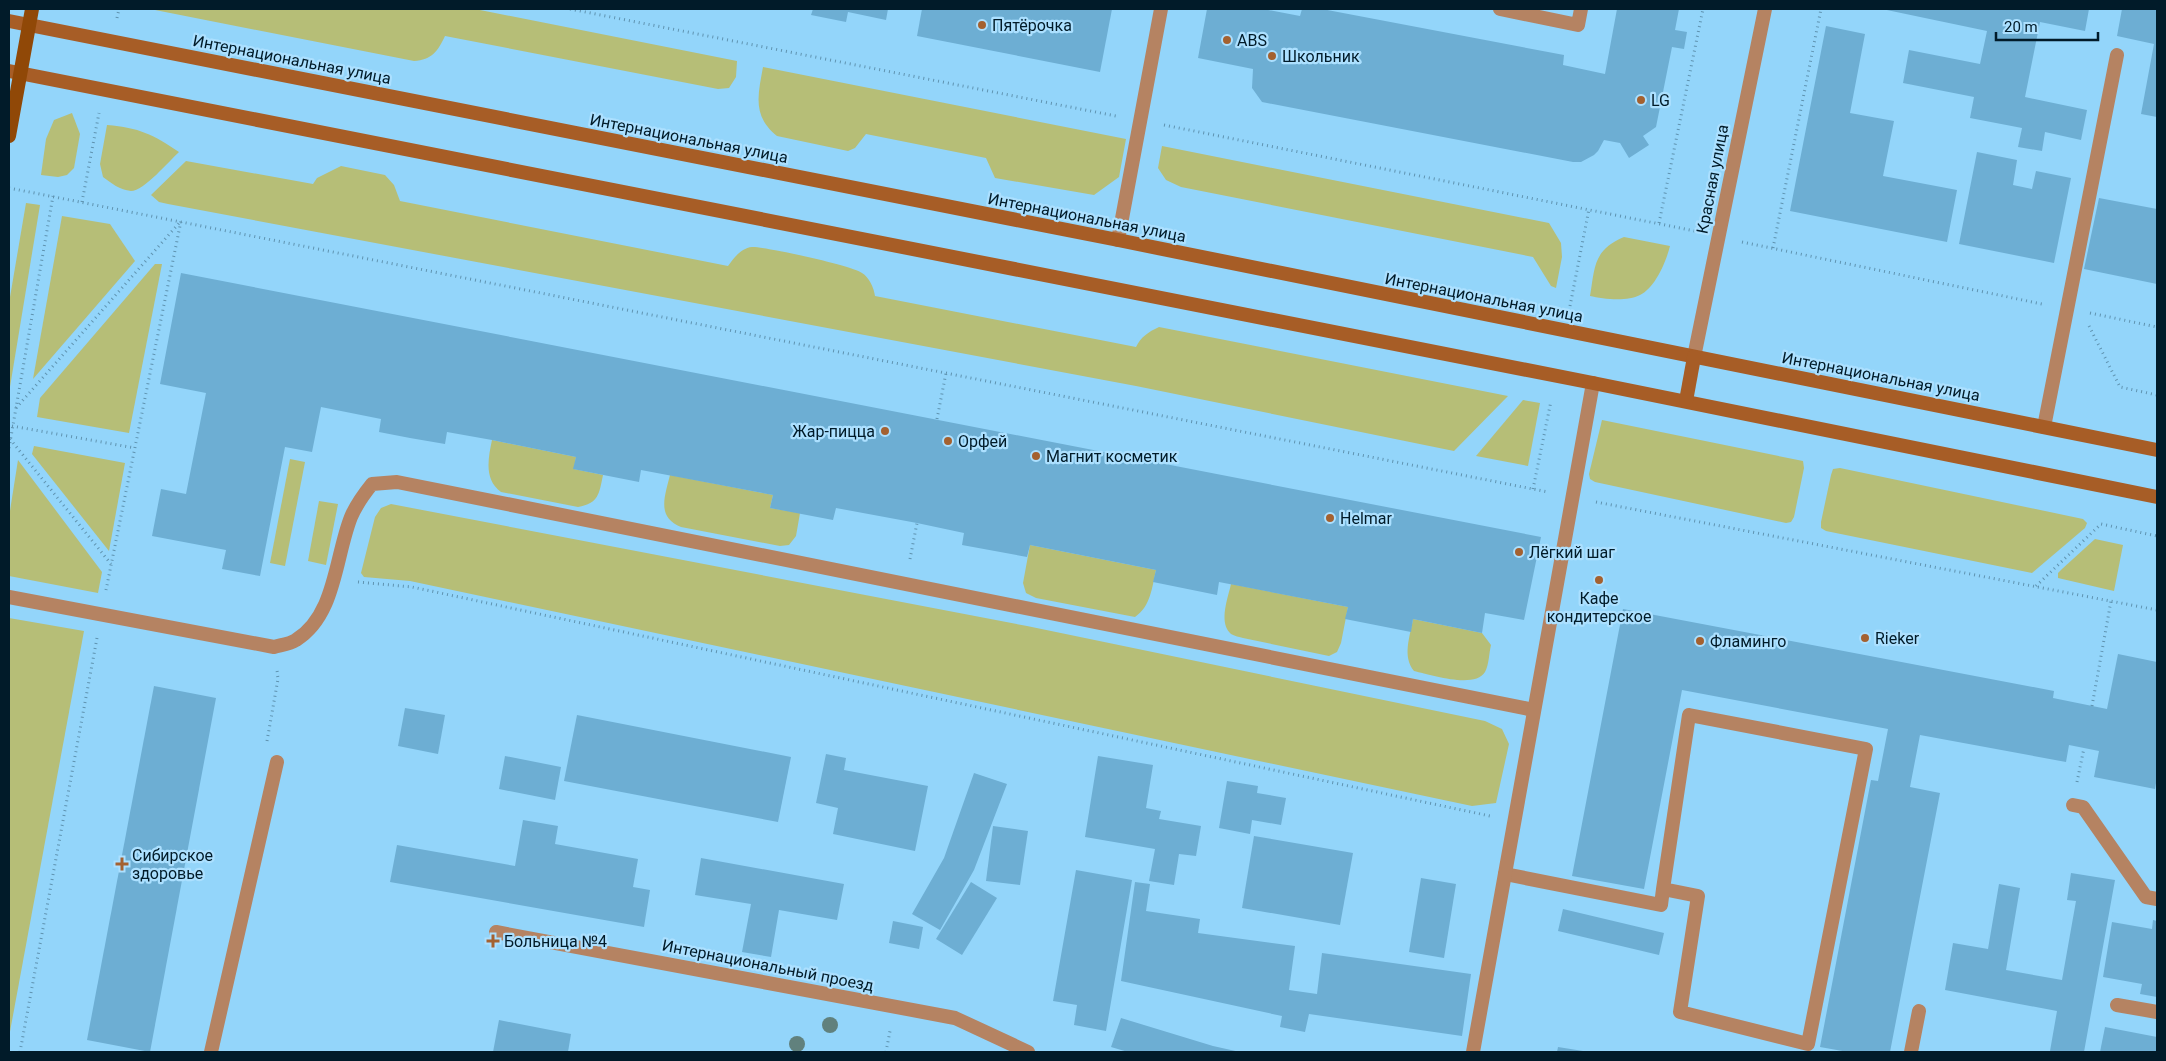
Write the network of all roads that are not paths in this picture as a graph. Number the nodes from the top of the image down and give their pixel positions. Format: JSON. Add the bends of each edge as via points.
{"nodes":[{"id":1,"x":32,"y":9,"type":"edge"},
{"id":2,"x":1161,"y":9,"type":"edge"},
{"id":3,"x":1500,"y":9,"type":"edge"},
{"id":4,"x":1580,"y":9,"type":"edge"},
{"id":5,"x":1765,"y":9,"type":"edge"},
{"id":6,"x":9,"y":21,"type":"edge"},
{"id":7,"x":29,"y":26,"type":"junction"},
{"id":8,"x":2117,"y":55,"type":"dead end"},
{"id":9,"x":15,"y":72,"type":"edge"},
{"id":10,"x":9,"y":136,"type":"edge"},
{"id":11,"x":1118,"y":240,"type":"junction"},
{"id":12,"x":1694,"y":357,"type":"junction"},
{"id":13,"x":1593,"y":383,"type":"junction"},
{"id":14,"x":1686,"y":401,"type":"junction"},
{"id":15,"x":2044,"y":427,"type":"junction"},
{"id":16,"x":2157,"y":450,"type":"edge"},
{"id":17,"x":2157,"y":497,"type":"edge"},
{"id":18,"x":9,"y":598,"type":"edge"},
{"id":19,"x":1534,"y":710,"type":"junction"},
{"id":20,"x":278,"y":762,"type":"road end"},
{"id":21,"x":2073,"y":805,"type":"road end"},
{"id":22,"x":1505,"y":874,"type":"junction"},
{"id":23,"x":1663,"y":890,"type":"junction"},
{"id":24,"x":2157,"y":899,"type":"edge"},
{"id":25,"x":496,"y":932,"type":"dead end"},
{"id":26,"x":2116,"y":1005,"type":"dead end"},
{"id":27,"x":1919,"y":1011,"type":"dead end"},
{"id":28,"x":2157,"y":1012,"type":"edge"},
{"id":29,"x":211,"y":1052,"type":"edge"},
{"id":30,"x":1028,"y":1052,"type":"edge"},
{"id":31,"x":1473,"y":1052,"type":"edge"},
{"id":32,"x":1911,"y":1052,"type":"edge"}],
"edges":[{"from":1,"to":7,"type":"main road"},
{"from":2,"to":11,"type":"street"},
{"from":3,"to":4,"type":"street","via":[[1578,25]]},
{"from":5,"to":12,"type":"street","name":"Красная улица"},
{"from":6,"to":7,"type":"main road","name":"Интернациональная улица"},
{"from":7,"to":9,"type":"main road"},
{"from":7,"to":11,"type":"main road","name":"Интернациональная улица"},
{"from":8,"to":15,"type":"street"},
{"from":9,"to":10,"type":"main road"},
{"from":9,"to":13,"type":"main road"},
{"from":11,"to":12,"type":"main road","name":"Интернациональная улица"},
{"from":12,"to":14,"type":"main road"},
{"from":12,"to":15,"type":"main road","name":"Интернациональная улица"},
{"from":13,"to":14,"type":"main road"},
{"from":13,"to":19,"type":"street"},
{"from":14,"to":17,"type":"main road"},
{"from":15,"to":16,"type":"main road","name":"Интернациональная улица"},
{"from":18,"to":19,"type":"street","via":[[274,648],[294,642],[310,630],[323,612],[351,516],[360,500],[372,484],[396,482]]},
{"from":19,"to":22,"type":"street"},
{"from":20,"to":29,"type":"street"},
{"from":21,"to":24,"type":"street","via":[[2083,807],[2146,897]]},
{"from":22,"to":23,"type":"street","via":[[1661,905]]},
{"from":22,"to":31,"type":"street"},
{"from":23,"to":23,"type":"street","via":[[1689,715],[1866,749],[1808,1044],[1680,1012],[1698,896]]},
{"from":25,"to":30,"type":"street","name":"Интернациональный проезд","via":[[955,1018]]},
{"from":26,"to":28,"type":"street"},
{"from":27,"to":32,"type":"street"}]}
